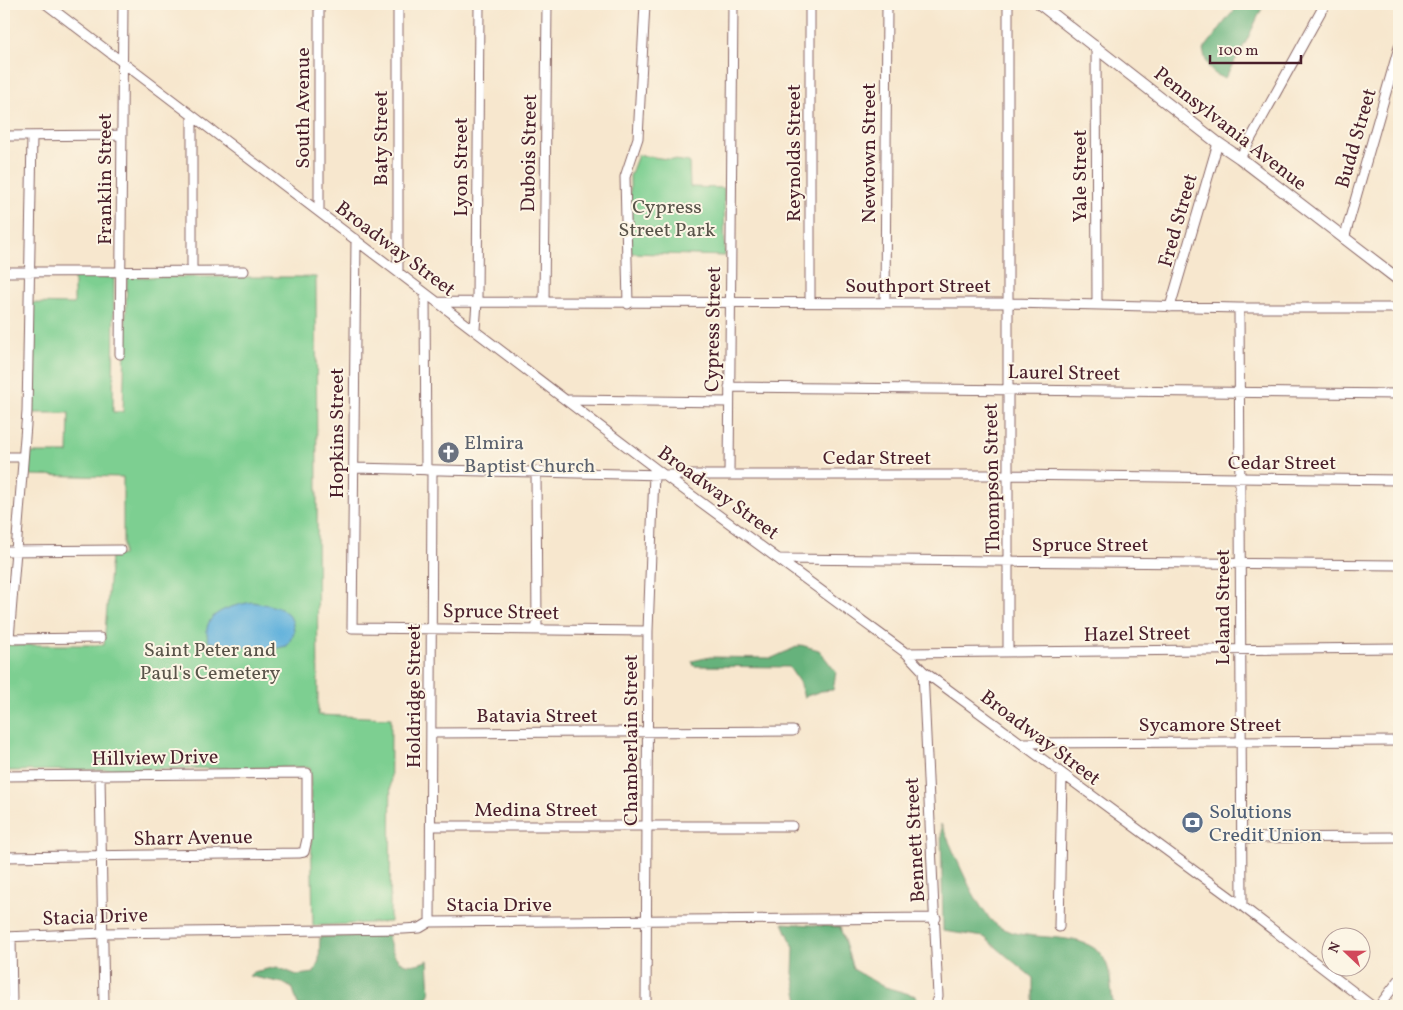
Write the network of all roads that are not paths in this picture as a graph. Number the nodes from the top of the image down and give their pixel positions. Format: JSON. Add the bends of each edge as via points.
{"nodes":[{"id":1,"x":46,"y":4,"type":"edge"},
{"id":2,"x":123,"y":4,"type":"edge"},
{"id":3,"x":319,"y":4,"type":"edge"},
{"id":4,"x":398,"y":4,"type":"edge"},
{"id":5,"x":479,"y":4,"type":"edge"},
{"id":6,"x":547,"y":4,"type":"edge"},
{"id":7,"x":645,"y":4,"type":"edge"},
{"id":8,"x":733,"y":4,"type":"edge"},
{"id":9,"x":810,"y":4,"type":"edge"},
{"id":10,"x":887,"y":4,"type":"edge"},
{"id":11,"x":1008,"y":4,"type":"edge"},
{"id":12,"x":1042,"y":4,"type":"edge"},
{"id":13,"x":1324,"y":4,"type":"edge"},
{"id":14,"x":1096,"y":46,"type":"junction"},
{"id":15,"x":1399,"y":47,"type":"edge"},
{"id":16,"x":122,"y":63,"type":"junction"},
{"id":17,"x":192,"y":116,"type":"junction"},
{"id":18,"x":122,"y":135,"type":"junction"},
{"id":19,"x":4,"y":136,"type":"edge"},
{"id":20,"x":32,"y":136,"type":"junction"},
{"id":21,"x":1218,"y":143,"type":"junction"},
{"id":22,"x":1240,"y":158,"type":"junction"},
{"id":23,"x":319,"y":212,"type":"junction"},
{"id":24,"x":356,"y":239,"type":"junction"},
{"id":25,"x":1344,"y":239,"type":"junction"},
{"id":26,"x":121,"y":270,"type":"junction"},
{"id":27,"x":192,"y":270,"type":"junction"},
{"id":28,"x":244,"y":271,"type":"dead end"},
{"id":29,"x":4,"y":272,"type":"edge"},
{"id":30,"x":30,"y":272,"type":"junction"},
{"id":31,"x":398,"y":272,"type":"junction"},
{"id":32,"x":1399,"y":280,"type":"edge"},
{"id":33,"x":425,"y":293,"type":"junction"},
{"id":34,"x":437,"y":302,"type":"junction"},
{"id":35,"x":477,"y":302,"type":"junction"},
{"id":36,"x":544,"y":302,"type":"junction"},
{"id":37,"x":730,"y":302,"type":"junction"},
{"id":38,"x":810,"y":302,"type":"junction"},
{"id":39,"x":885,"y":303,"type":"junction"},
{"id":40,"x":1009,"y":303,"type":"junction"},
{"id":41,"x":628,"y":304,"type":"junction"},
{"id":42,"x":1097,"y":305,"type":"junction"},
{"id":43,"x":1170,"y":307,"type":"junction"},
{"id":44,"x":1239,"y":308,"type":"junction"},
{"id":45,"x":1399,"y":308,"type":"edge"},
{"id":46,"x":475,"y":330,"type":"junction"},
{"id":47,"x":120,"y":354,"type":"dead end"},
{"id":48,"x":729,"y":387,"type":"junction"},
{"id":49,"x":1008,"y":389,"type":"junction"},
{"id":50,"x":1238,"y":393,"type":"junction"},
{"id":51,"x":1399,"y":394,"type":"edge"},
{"id":52,"x":569,"y":400,"type":"junction"},
{"id":53,"x":729,"y":402,"type":"junction"},
{"id":54,"x":23,"y":457,"type":"junction"},
{"id":55,"x":4,"y":458,"type":"edge"},
{"id":56,"x":354,"y":468,"type":"junction"},
{"id":57,"x":429,"y":470,"type":"junction"},
{"id":58,"x":536,"y":471,"type":"junction"},
{"id":59,"x":654,"y":474,"type":"junction"},
{"id":60,"x":728,"y":474,"type":"junction"},
{"id":61,"x":664,"y":475,"type":"junction"},
{"id":62,"x":1008,"y":475,"type":"junction"},
{"id":63,"x":1240,"y":480,"type":"junction"},
{"id":64,"x":1399,"y":480,"type":"edge"},
{"id":65,"x":122,"y":550,"type":"dead end"},
{"id":66,"x":4,"y":551,"type":"edge"},
{"id":67,"x":15,"y":551,"type":"junction"},
{"id":68,"x":780,"y":559,"type":"junction"},
{"id":69,"x":1009,"y":561,"type":"junction"},
{"id":70,"x":1240,"y":563,"type":"junction"},
{"id":71,"x":1399,"y":565,"type":"edge"},
{"id":72,"x":352,"y":628,"type":"joint"},
{"id":73,"x":431,"y":628,"type":"junction"},
{"id":74,"x":537,"y":629,"type":"junction"},
{"id":75,"x":648,"y":631,"type":"junction"},
{"id":76,"x":100,"y":638,"type":"dead end"},
{"id":77,"x":6,"y":639,"type":"edge"},
{"id":78,"x":1399,"y":648,"type":"edge"},
{"id":79,"x":1240,"y":649,"type":"junction"},
{"id":80,"x":1008,"y":652,"type":"junction"},
{"id":81,"x":906,"y":653,"type":"junction"},
{"id":82,"x":923,"y":671,"type":"junction"},
{"id":83,"x":793,"y":731,"type":"dead end"},
{"id":84,"x":646,"y":732,"type":"junction"},
{"id":85,"x":431,"y":733,"type":"junction"},
{"id":86,"x":1241,"y":740,"type":"junction"},
{"id":87,"x":1399,"y":741,"type":"edge"},
{"id":88,"x":1021,"y":743,"type":"junction"},
{"id":89,"x":307,"y":772,"type":"joint"},
{"id":90,"x":1062,"y":774,"type":"junction"},
{"id":91,"x":4,"y":776,"type":"edge"},
{"id":92,"x":100,"y":776,"type":"junction"},
{"id":93,"x":431,"y":826,"type":"junction"},
{"id":94,"x":647,"y":826,"type":"junction"},
{"id":95,"x":792,"y":826,"type":"dead end"},
{"id":96,"x":1399,"y":837,"type":"edge"},
{"id":97,"x":1241,"y":838,"type":"junction"},
{"id":98,"x":103,"y":856,"type":"junction"},
{"id":99,"x":4,"y":857,"type":"edge"},
{"id":100,"x":1242,"y":906,"type":"junction"},
{"id":101,"x":936,"y":918,"type":"junction"},
{"id":102,"x":646,"y":921,"type":"junction"},
{"id":103,"x":430,"y":922,"type":"junction"},
{"id":104,"x":1059,"y":927,"type":"dead end"},
{"id":105,"x":104,"y":932,"type":"junction"},
{"id":106,"x":8,"y":937,"type":"edge"},
{"id":107,"x":1399,"y":980,"type":"edge"},
{"id":108,"x":12,"y":1006,"type":"edge"},
{"id":109,"x":104,"y":1006,"type":"edge"},
{"id":110,"x":646,"y":1006,"type":"edge"},
{"id":111,"x":935,"y":1006,"type":"edge"},
{"id":112,"x":1372,"y":1006,"type":"edge"},
{"id":113,"x":1379,"y":1006,"type":"edge"}],
"edges":[{"from":1,"to":16,"type":"street","name":"Broadway Street"},
{"from":2,"to":16,"type":"street","name":"Franklin Street"},
{"from":3,"to":23,"type":"street","name":"South Avenue"},
{"from":4,"to":31,"type":"street","name":"Baty Street"},
{"from":5,"to":35,"type":"street","name":"Lyon Street"},
{"from":6,"to":36,"type":"street","name":"Dubois Street"},
{"from":7,"to":41,"type":"street","via":[[638,138],[626,177]]},
{"from":8,"to":37,"type":"street","name":"Cypress Street"},
{"from":9,"to":38,"type":"street","name":"Reynolds Street"},
{"from":10,"to":39,"type":"street","name":"Newtown Street"},
{"from":11,"to":40,"type":"street","name":"Thompson Street"},
{"from":12,"to":14,"type":"main road","name":"Pennsylvania Avenue"},
{"from":13,"to":22,"type":"street"},
{"from":14,"to":21,"type":"main road","name":"Pennsylvania Avenue"},
{"from":14,"to":42,"type":"street","name":"Yale Street"},
{"from":15,"to":25,"type":"street","name":"Budd Street"},
{"from":16,"to":17,"type":"street","name":"Broadway Street"},
{"from":16,"to":18,"type":"street","name":"Franklin Street"},
{"from":17,"to":23,"type":"street","name":"Broadway Street"},
{"from":17,"to":27,"type":"street"},
{"from":18,"to":20,"type":"street"},
{"from":18,"to":26,"type":"street","name":"Franklin Street"},
{"from":19,"to":20,"type":"street"},
{"from":20,"to":30,"type":"street"},
{"from":21,"to":22,"type":"main road","name":"Pennsylvania Avenue"},
{"from":21,"to":43,"type":"street","name":"Fred Street"},
{"from":22,"to":25,"type":"main road","name":"Pennsylvania Avenue"},
{"from":23,"to":24,"type":"street","name":"Broadway Street"},
{"from":24,"to":31,"type":"street","name":"Broadway Street"},
{"from":24,"to":56,"type":"street","name":"Hopkins Street"},
{"from":25,"to":32,"type":"main road","name":"Pennsylvania Avenue"},
{"from":26,"to":27,"type":"street"},
{"from":26,"to":30,"type":"street"},
{"from":26,"to":47,"type":"street","name":"Franklin Street"},
{"from":27,"to":28,"type":"street"},
{"from":29,"to":30,"type":"street"},
{"from":30,"to":54,"type":"street"},
{"from":31,"to":33,"type":"street","name":"Broadway Street"},
{"from":33,"to":34,"type":"street","name":"Broadway Street"},
{"from":33,"to":57,"type":"street","name":"Holdridge Street"},
{"from":34,"to":35,"type":"street","name":"Southport Street"},
{"from":34,"to":46,"type":"street","name":"Broadway Street"},
{"from":35,"to":36,"type":"street","name":"Southport Street"},
{"from":35,"to":46,"type":"street","name":"Lyon Street"},
{"from":36,"to":41,"type":"street","name":"Southport Street"},
{"from":37,"to":38,"type":"street","name":"Southport Street"},
{"from":37,"to":41,"type":"street","name":"Southport Street"},
{"from":37,"to":48,"type":"street","name":"Cypress Street"},
{"from":38,"to":39,"type":"street","name":"Southport Street"},
{"from":39,"to":40,"type":"street","name":"Southport Street"},
{"from":40,"to":42,"type":"street","name":"Southport Street"},
{"from":40,"to":49,"type":"street","name":"Thompson Street"},
{"from":42,"to":43,"type":"street","name":"Southport Street"},
{"from":43,"to":44,"type":"street","name":"Southport Street"},
{"from":44,"to":45,"type":"street","name":"Southport Street"},
{"from":44,"to":50,"type":"street","name":"Leland Street"},
{"from":46,"to":52,"type":"street","name":"Broadway Street"},
{"from":48,"to":49,"type":"street","name":"Laurel Street"},
{"from":48,"to":53,"type":"street","name":"Cypress Street"},
{"from":49,"to":50,"type":"street","name":"Laurel Street"},
{"from":49,"to":62,"type":"street","name":"Thompson Street"},
{"from":50,"to":51,"type":"street","name":"Laurel Street"},
{"from":50,"to":63,"type":"street","name":"Leland Street"},
{"from":52,"to":53,"type":"street"},
{"from":52,"to":61,"type":"street","name":"Broadway Street"},
{"from":53,"to":60,"type":"street","name":"Cypress Street"},
{"from":54,"to":55,"type":"street"},
{"from":54,"to":67,"type":"street"},
{"from":56,"to":57,"type":"street","name":"Cedar Street"},
{"from":56,"to":72,"type":"street","name":"Hopkins Street"},
{"from":57,"to":58,"type":"street","name":"Cedar Street"},
{"from":57,"to":73,"type":"street","name":"Holdridge Street"},
{"from":58,"to":59,"type":"street","name":"Cedar Street"},
{"from":58,"to":74,"type":"street"},
{"from":59,"to":61,"type":"street","name":"Cedar Street"},
{"from":59,"to":75,"type":"street","name":"Chamberlain Street"},
{"from":60,"to":61,"type":"street","name":"Cedar Street"},
{"from":60,"to":62,"type":"street","name":"Cedar Street"},
{"from":61,"to":68,"type":"street","name":"Broadway Street"},
{"from":62,"to":63,"type":"street","name":"Cedar Street"},
{"from":62,"to":69,"type":"street","name":"Thompson Street"},
{"from":63,"to":64,"type":"street","name":"Cedar Street"},
{"from":63,"to":70,"type":"street","name":"Leland Street"},
{"from":65,"to":67,"type":"street"},
{"from":66,"to":67,"type":"street"},
{"from":67,"to":77,"type":"street"},
{"from":68,"to":69,"type":"street","name":"Spruce Street"},
{"from":68,"to":81,"type":"street","name":"Broadway Street"},
{"from":69,"to":70,"type":"street","name":"Spruce Street"},
{"from":69,"to":80,"type":"street","name":"Thompson Street"},
{"from":70,"to":71,"type":"street","name":"Spruce Street"},
{"from":70,"to":79,"type":"street","name":"Leland Street"},
{"from":72,"to":73,"type":"street","name":"Spruce Street"},
{"from":73,"to":74,"type":"street","name":"Spruce Street"},
{"from":73,"to":85,"type":"street","name":"Holdridge Street"},
{"from":74,"to":75,"type":"street","name":"Spruce Street"},
{"from":75,"to":84,"type":"street","name":"Chamberlain Street"},
{"from":76,"to":77,"type":"street"},
{"from":78,"to":79,"type":"street","name":"Hazel Street"},
{"from":79,"to":80,"type":"street","name":"Hazel Street"},
{"from":79,"to":86,"type":"street","name":"Leland Street"},
{"from":80,"to":81,"type":"street","name":"Hazel Street"},
{"from":81,"to":82,"type":"street","name":"Broadway Street"},
{"from":82,"to":88,"type":"street","name":"Broadway Street"},
{"from":82,"to":101,"type":"street","name":"Bennett Street"},
{"from":83,"to":84,"type":"street","name":"Batavia Street"},
{"from":84,"to":85,"type":"street","name":"Batavia Street"},
{"from":84,"to":94,"type":"street","name":"Chamberlain Street"},
{"from":85,"to":93,"type":"street","name":"Holdridge Street"},
{"from":86,"to":87,"type":"street","name":"Sycamore Street"},
{"from":86,"to":88,"type":"street","name":"Sycamore Street"},
{"from":86,"to":97,"type":"street","name":"Leland Street"},
{"from":88,"to":90,"type":"street","name":"Broadway Street"},
{"from":89,"to":92,"type":"street","name":"Hillview Drive"},
{"from":89,"to":98,"type":"street","name":"Sharr Avenue","via":[[307,839],[304,852]]},
{"from":90,"to":100,"type":"street","name":"Broadway Street"},
{"from":90,"to":104,"type":"street"},
{"from":91,"to":92,"type":"street","name":"Hillview Drive"},
{"from":92,"to":98,"type":"street"},
{"from":93,"to":94,"type":"street","name":"Medina Street"},
{"from":93,"to":103,"type":"street","name":"Holdridge Street"},
{"from":94,"to":95,"type":"street","name":"Medina Street"},
{"from":94,"to":102,"type":"street","name":"Chamberlain Street"},
{"from":96,"to":97,"type":"street"},
{"from":97,"to":100,"type":"street","name":"Leland Street"},
{"from":98,"to":99,"type":"street","name":"Sharr Avenue"},
{"from":98,"to":105,"type":"street"},
{"from":100,"to":112,"type":"street","name":"Broadway Street"},
{"from":101,"to":102,"type":"street","name":"Stacia Drive"},
{"from":101,"to":111,"type":"street","name":"Bennett Street","via":[[938,996]]},
{"from":102,"to":103,"type":"street","name":"Stacia Drive"},
{"from":102,"to":110,"type":"street","name":"Chamberlain Street"},
{"from":103,"to":105,"type":"street","name":"Stacia Drive","via":[[420,928],[403,929]]},
{"from":105,"to":106,"type":"street","name":"Stacia Drive"},
{"from":105,"to":109,"type":"street"},
{"from":106,"to":108,"type":"street"},
{"from":107,"to":113,"type":"street"}]}
